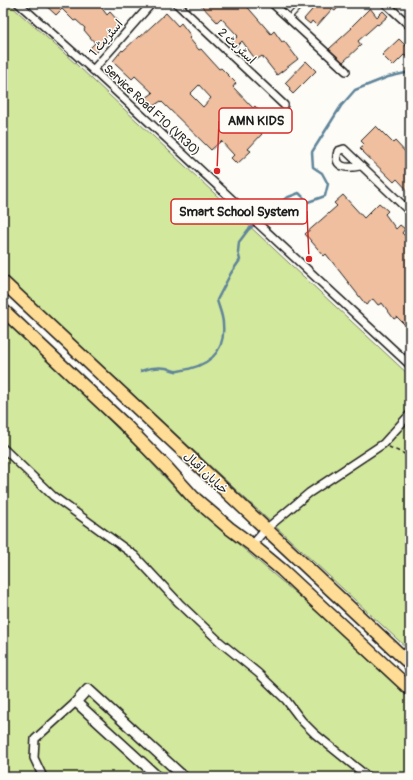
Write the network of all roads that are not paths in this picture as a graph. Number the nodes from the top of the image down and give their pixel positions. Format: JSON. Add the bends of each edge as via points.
{"nodes":[{"id":1,"x":18,"y":3,"type":"edge"},
{"id":2,"x":152,"y":3,"type":"edge"},
{"id":3,"x":176,"y":3,"type":"edge"},
{"id":4,"x":272,"y":3,"type":"edge"},
{"id":5,"x":303,"y":3,"type":"edge"},
{"id":6,"x":385,"y":3,"type":"edge"},
{"id":7,"x":289,"y":18,"type":"junction"},
{"id":8,"x":410,"y":26,"type":"edge"},
{"id":9,"x":93,"y":70,"type":"junction"},
{"id":10,"x":346,"y":71,"type":"dead end"},
{"id":11,"x":284,"y":105,"type":"dead end"},
{"id":12,"x":360,"y":166,"type":"dead end"},
{"id":13,"x":410,"y":212,"type":"edge"},
{"id":14,"x":3,"y":282,"type":"edge"},
{"id":15,"x":3,"y":310,"type":"edge"},
{"id":16,"x":410,"y":365,"type":"edge"},
{"id":17,"x":410,"y":414,"type":"edge"},
{"id":18,"x":3,"y":448,"type":"edge"},
{"id":19,"x":266,"y":529,"type":"junction"},
{"id":20,"x":252,"y":545,"type":"junction"},
{"id":21,"x":410,"y":664,"type":"edge"},
{"id":22,"x":410,"y":689,"type":"edge"},
{"id":23,"x":76,"y":702,"type":"junction"},
{"id":24,"x":43,"y":777,"type":"edge"},
{"id":25,"x":158,"y":777,"type":"edge"},
{"id":26,"x":184,"y":777,"type":"edge"},
{"id":27,"x":368,"y":777,"type":"edge"}],
"edges":[{"from":1,"to":9,"type":"street","name":"Service Road F10 (VR30)"},
{"from":2,"to":9,"type":"street","name":"اسٹریٹ 1"},
{"from":3,"to":11,"type":"street","name":"اسٹریٹ 2"},
{"from":4,"to":7,"type":"street"},
{"from":5,"to":7,"type":"lane"},
{"from":6,"to":8,"type":"street"},
{"from":7,"to":10,"type":"street"},
{"from":9,"to":16,"type":"street","name":"Service Road F10 (VR30)"},
{"from":12,"to":13,"type":"street","via":[[342,167],[337,156],[338,151],[344,149]]},
{"from":14,"to":19,"type":"main road","name":"خیابان اقبال"},
{"from":15,"to":20,"type":"main road","name":"خیابان اقبال","via":[[124,424],[193,497],[218,520]]},
{"from":17,"to":19,"type":"street","via":[[383,444],[309,493]]},
{"from":18,"to":27,"type":"street","via":[[53,496],[134,555],[179,604],[281,695],[315,734]]},
{"from":19,"to":20,"type":"street"},
{"from":19,"to":21,"type":"main road","name":"خیابان اقبال"},
{"from":20,"to":22,"type":"main road","name":"خیابان اقبال"},
{"from":23,"to":24,"type":"street","via":[[35,738],[34,758]]},
{"from":23,"to":25,"type":"street"},
{"from":23,"to":26,"type":"street","via":[[88,689]]}]}
